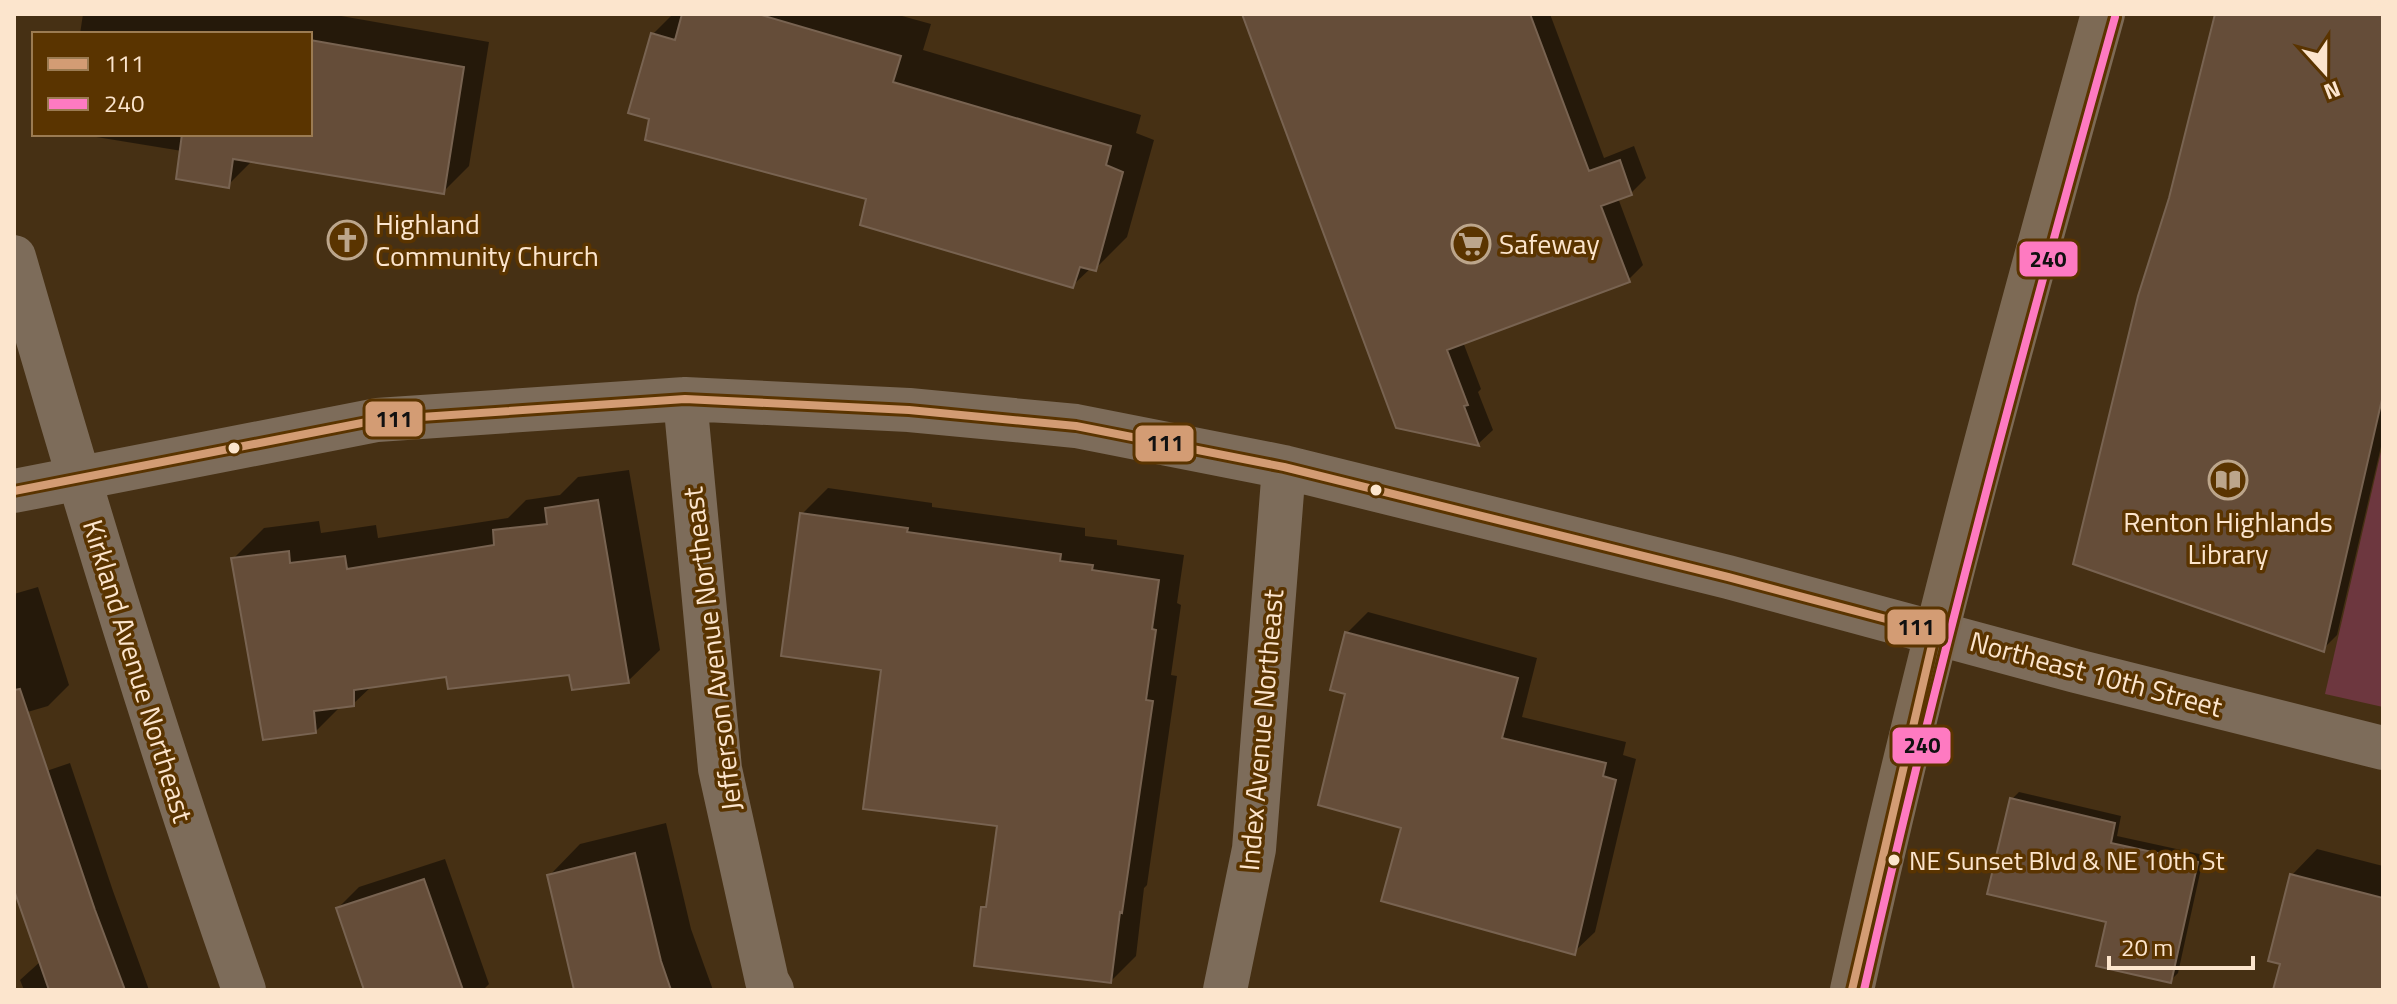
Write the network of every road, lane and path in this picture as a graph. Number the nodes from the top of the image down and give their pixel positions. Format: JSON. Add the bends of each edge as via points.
{"nodes":[{"id":1,"x":2103,"y":14,"type":"edge"},
{"id":2,"x":14,"y":257,"type":"edge"},
{"id":3,"x":685,"y":399,"type":"junction"},
{"id":4,"x":1284,"y":467,"type":"junction"},
{"id":5,"x":78,"y":477,"type":"junction"},
{"id":6,"x":14,"y":491,"type":"edge"},
{"id":7,"x":1935,"y":632,"type":"junction"},
{"id":8,"x":2383,"y":748,"type":"edge"},
{"id":9,"x":244,"y":990,"type":"edge"},
{"id":10,"x":772,"y":990,"type":"edge"},
{"id":11,"x":1225,"y":990,"type":"edge"},
{"id":12,"x":1852,"y":990,"type":"edge"}],
"edges":[{"from":1,"to":7,"type":"main road"},
{"from":2,"to":5,"type":"street","name":"Kirkland Avenue Northeast"},
{"from":3,"to":4,"type":"street","name":"Northeast 10th Street","via":[[909,410],[1076,426]]},
{"from":3,"to":5,"type":"street","name":"Northeast 10th Street","via":[[377,420]]},
{"from":3,"to":10,"type":"street","name":"Jefferson Avenue Northeast","via":[[720,769]]},
{"from":4,"to":7,"type":"street","name":"Northeast 10th Street"},
{"from":4,"to":11,"type":"street","name":"Index Avenue Northeast","via":[[1254,849]]},
{"from":5,"to":6,"type":"street","name":"Northeast 10th Street"},
{"from":5,"to":9,"type":"street","name":"Kirkland Avenue Northeast","via":[[193,846]]},
{"from":7,"to":8,"type":"street","name":"Northeast 10th Street"},
{"from":7,"to":12,"type":"main road"}]}
